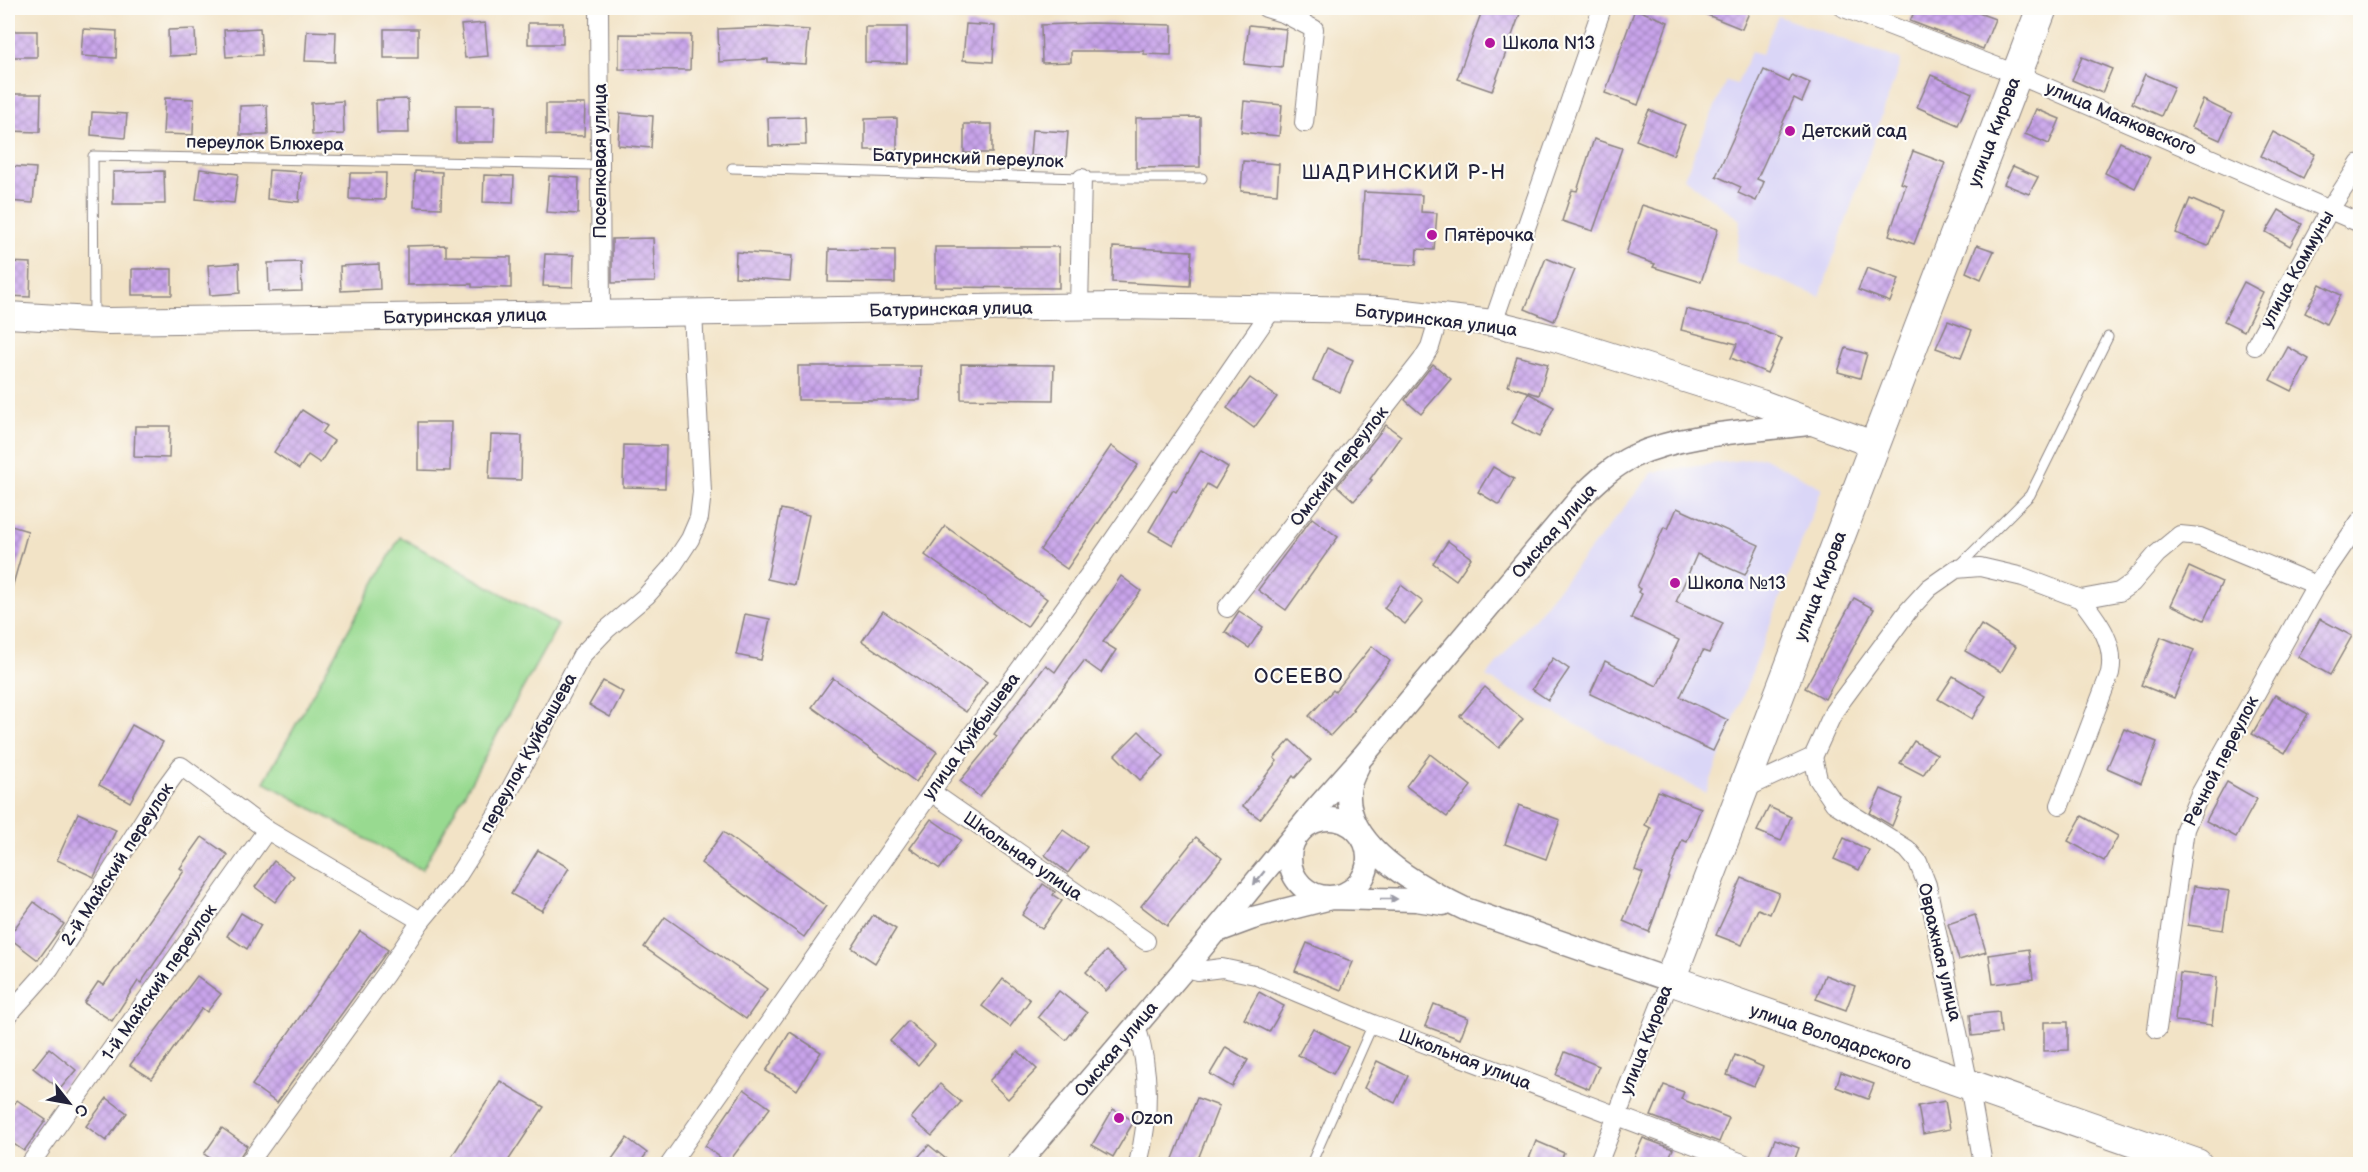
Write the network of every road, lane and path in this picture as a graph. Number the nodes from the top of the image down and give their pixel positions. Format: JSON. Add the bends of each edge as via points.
{"nodes":[{"id":1,"x":599,"y":8,"type":"edge"},
{"id":2,"x":1266,"y":8,"type":"edge"},
{"id":3,"x":1602,"y":8,"type":"edge"},
{"id":4,"x":1844,"y":8,"type":"edge"},
{"id":5,"x":2042,"y":8,"type":"edge"},
{"id":6,"x":2016,"y":74,"type":"junction"},
{"id":7,"x":1304,"y":123,"type":"dead end"},
{"id":8,"x":2361,"y":163,"type":"edge"},
{"id":9,"x":599,"y":165,"type":"junction"},
{"id":10,"x":732,"y":168,"type":"dead end"},
{"id":11,"x":1082,"y":178,"type":"junction"},
{"id":12,"x":1202,"y":178,"type":"dead end"},
{"id":13,"x":2330,"y":209,"type":"junction"},
{"id":14,"x":2361,"y":223,"type":"edge"},
{"id":15,"x":1079,"y":307,"type":"junction"},
{"id":16,"x":1273,"y":308,"type":"junction"},
{"id":17,"x":693,"y":312,"type":"junction"},
{"id":18,"x":601,"y":314,"type":"junction"},
{"id":19,"x":8,"y":315,"type":"edge"},
{"id":20,"x":1439,"y":317,"type":"junction"},
{"id":21,"x":94,"y":320,"type":"junction"},
{"id":22,"x":1493,"y":323,"type":"junction"},
{"id":23,"x":2108,"y":337,"type":"dead end"},
{"id":24,"x":2255,"y":346,"type":"dead end"},
{"id":25,"x":1815,"y":423,"type":"junction"},
{"id":26,"x":1875,"y":445,"type":"junction"},
{"id":27,"x":2361,"y":521,"type":"edge"},
{"id":28,"x":1956,"y":569,"type":"junction"},
{"id":29,"x":2316,"y":585,"type":"junction"},
{"id":30,"x":2081,"y":599,"type":"junction"},
{"id":31,"x":1227,"y":608,"type":"dead end"},
{"id":32,"x":1363,"y":756,"type":"junction"},
{"id":33,"x":1813,"y":757,"type":"junction"},
{"id":34,"x":1742,"y":790,"type":"junction"},
{"id":35,"x":931,"y":792,"type":"junction"},
{"id":36,"x":2060,"y":805,"type":"dead end"},
{"id":37,"x":267,"y":830,"type":"junction"},
{"id":38,"x":1296,"y":833,"type":"junction"},
{"id":39,"x":1361,"y":835,"type":"junction"},
{"id":40,"x":1331,"y":898,"type":"junction"},
{"id":41,"x":1465,"y":909,"type":"junction"},
{"id":42,"x":421,"y":921,"type":"junction"},
{"id":43,"x":1214,"y":933,"type":"junction"},
{"id":44,"x":1146,"y":940,"type":"dead end"},
{"id":45,"x":1185,"y":968,"type":"junction"},
{"id":46,"x":1670,"y":980,"type":"junction"},
{"id":47,"x":8,"y":1015,"type":"edge"},
{"id":48,"x":1372,"y":1024,"type":"junction"},
{"id":49,"x":1136,"y":1025,"type":"junction"},
{"id":50,"x":2157,"y":1029,"type":"dead end"},
{"id":51,"x":1969,"y":1085,"type":"junction"},
{"id":52,"x":1617,"y":1116,"type":"junction"},
{"id":53,"x":30,"y":1164,"type":"edge"},
{"id":54,"x":248,"y":1164,"type":"edge"},
{"id":55,"x":670,"y":1164,"type":"edge"},
{"id":56,"x":1018,"y":1164,"type":"edge"},
{"id":57,"x":1138,"y":1164,"type":"edge"},
{"id":58,"x":1311,"y":1164,"type":"edge"},
{"id":59,"x":1598,"y":1164,"type":"edge"},
{"id":60,"x":1744,"y":1164,"type":"edge"},
{"id":61,"x":1983,"y":1164,"type":"edge"},
{"id":62,"x":2198,"y":1164,"type":"edge"}],
"edges":[{"from":1,"to":9,"type":"street","name":"Поселковая улица"},
{"from":2,"to":7,"type":"street","via":[[1314,28]]},
{"from":3,"to":22,"type":"street"},
{"from":4,"to":6,"type":"street","name":"улица Маяковского"},
{"from":5,"to":6,"type":"main road","name":"улица Кирова"},
{"from":6,"to":13,"type":"street","name":"улица Маяковского"},
{"from":6,"to":26,"type":"main road","name":"улица Кирова"},
{"from":8,"to":13,"type":"street","name":"улица Коммуны"},
{"from":9,"to":18,"type":"street","name":"Поселковая улица"},
{"from":9,"to":21,"type":"lane","name":"переулок Блюхера","via":[[93,156]]},
{"from":10,"to":11,"type":"lane","name":"Батуринский переулок"},
{"from":11,"to":12,"type":"lane","name":"Батуринский переулок"},
{"from":11,"to":15,"type":"street"},
{"from":13,"to":14,"type":"street","name":"улица Маяковского"},
{"from":13,"to":24,"type":"street","name":"улица Коммуны"},
{"from":15,"to":16,"type":"main road","name":"Батуринская улица"},
{"from":15,"to":17,"type":"main road","name":"Батуринская улица"},
{"from":16,"to":20,"type":"main road","name":"Батуринская улица","via":[[1379,310]]},
{"from":16,"to":35,"type":"street","name":"улица Куйбышева","via":[[1094,568]]},
{"from":17,"to":18,"type":"main road","name":"Батуринская улица"},
{"from":17,"to":42,"type":"street","name":"переулок Куйбышева","via":[[702,492],[699,518],[671,568],[582,655],[497,814],[455,880]]},
{"from":18,"to":21,"type":"main road","name":"Батуринская улица"},
{"from":19,"to":21,"type":"main road","name":"Батуринская улица"},
{"from":20,"to":22,"type":"main road","name":"Батуринская улица"},
{"from":20,"to":31,"type":"street","name":"Омский переулок","via":[[1422,360]]},
{"from":22,"to":25,"type":"main road","name":"Батуринская улица","via":[[1611,354]]},
{"from":23,"to":28,"type":"lane","via":[[2030,495]]},
{"from":25,"to":26,"type":"main road","name":"Батуринская улица"},
{"from":25,"to":32,"type":"street","name":"Омская улица","via":[[1691,439],[1634,456],[1605,475],[1580,498]]},
{"from":26,"to":34,"type":"main road","name":"улица Кирова"},
{"from":27,"to":29,"type":"street","name":"Речной переулок"},
{"from":28,"to":30,"type":"street","via":[[1980,567],[2023,577]]},
{"from":28,"to":33,"type":"street","via":[[1929,588],[1894,630],[1834,711]]},
{"from":29,"to":30,"type":"street","via":[[2200,537],[2180,536],[2119,592]]},
{"from":29,"to":50,"type":"street","name":"Речной переулок","via":[[2200,794],[2185,829]]},
{"from":30,"to":36,"type":"street","via":[[2108,640],[2113,659]]},
{"from":32,"to":38,"type":"street","name":"Омская улица"},
{"from":32,"to":39,"type":"street","name":"Омская улица","via":[[1348,793]]},
{"from":33,"to":34,"type":"street"},
{"from":33,"to":51,"type":"street","name":"Овражная улица","via":[[1818,779],[1834,803],[1907,849],[1918,862],[1927,885]]},
{"from":34,"to":46,"type":"main road","name":"улица Кирова"},
{"from":35,"to":44,"type":"street","name":"Школьная улица"},
{"from":35,"to":55,"type":"street","name":"улица Куйбышева"},
{"from":37,"to":42,"type":"street","name":"2-й Майский переулок"},
{"from":37,"to":47,"type":"street","name":"2-й Майский переулок","via":[[181,766],[50,968]]},
{"from":37,"to":53,"type":"street","name":"1-й Майский переулок"},
{"from":38,"to":39,"type":"street","via":[[1311,823],[1331,819],[1348,824]]},
{"from":38,"to":40,"type":"street","via":[[1289,859],[1295,879],[1310,893]]},
{"from":38,"to":43,"type":"street","name":"Омская улица","one_way":true},
{"from":39,"to":40,"type":"street","via":[[1368,855],[1365,875],[1351,891]]},
{"from":39,"to":41,"type":"street","name":"улица Володарского","via":[[1403,874]]},
{"from":40,"to":41,"type":"street","name":"улица Володарского","one_way":true,"via":[[1416,900]]},
{"from":40,"to":43,"type":"street","name":"Омская улица","via":[[1253,918]]},
{"from":41,"to":46,"type":"street","name":"улица Володарского"},
{"from":42,"to":54,"type":"street","name":"переулок Куйбышева"},
{"from":43,"to":45,"type":"street","name":"Омская улица"},
{"from":45,"to":48,"type":"street","name":"Школьная улица","via":[[1240,970]]},
{"from":45,"to":49,"type":"street","name":"Омская улица"},
{"from":46,"to":51,"type":"main road","name":"улица Володарского"},
{"from":46,"to":52,"type":"street","name":"улица Кирова"},
{"from":48,"to":52,"type":"street","name":"Школьная улица"},
{"from":48,"to":58,"type":"lane"},
{"from":49,"to":56,"type":"street","name":"Омская улица"},
{"from":49,"to":57,"type":"street","via":[[1143,1048],[1147,1107]]},
{"from":51,"to":61,"type":"street","name":"Овражная улица"},
{"from":51,"to":62,"type":"main road","name":"улица Володарского"},
{"from":52,"to":59,"type":"street","name":"улица Кирова"},
{"from":52,"to":60,"type":"street","name":"Школьная улица"}]}
